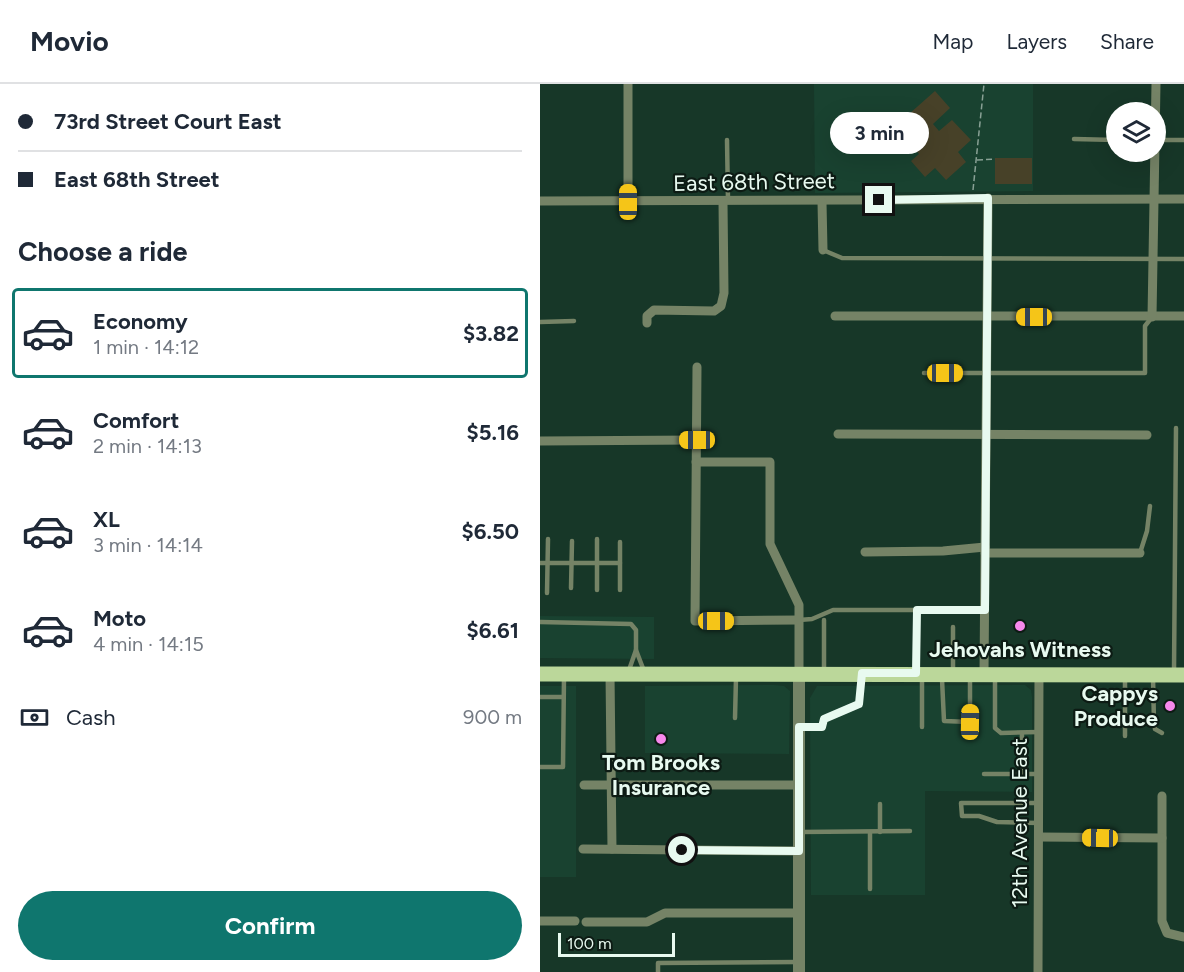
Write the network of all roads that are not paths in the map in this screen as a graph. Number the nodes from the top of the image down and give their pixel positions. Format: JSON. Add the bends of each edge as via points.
{"nodes":[{"id":1,"x":628,"y":84,"type":"edge"},
{"id":2,"x":1156,"y":84,"type":"edge"},
{"id":3,"x":1156,"y":102,"type":"edge"},
{"id":4,"x":1074,"y":139,"type":"dead end"},
{"id":5,"x":727,"y":140,"type":"dead end"},
{"id":6,"x":1106,"y":140,"type":"edge"},
{"id":7,"x":1166,"y":140,"type":"edge"},
{"id":8,"x":1184,"y":140,"type":"edge"},
{"id":9,"x":1155,"y":162,"type":"edge"},
{"id":10,"x":988,"y":198,"type":"junction"},
{"id":11,"x":1184,"y":199,"type":"edge"},
{"id":12,"x":1155,"y":200,"type":"junction"},
{"id":13,"x":540,"y":201,"type":"edge"},
{"id":14,"x":628,"y":202,"type":"junction"},
{"id":15,"x":725,"y":202,"type":"junction"},
{"id":16,"x":822,"y":202,"type":"junction"},
{"id":17,"x":823,"y":250,"type":"joint"},
{"id":18,"x":988,"y":258,"type":"junction"},
{"id":19,"x":1154,"y":259,"type":"junction"},
{"id":20,"x":1184,"y":259,"type":"edge"},
{"id":21,"x":835,"y":316,"type":"dead end"},
{"id":22,"x":1184,"y":316,"type":"edge"},
{"id":23,"x":986,"y":317,"type":"junction"},
{"id":24,"x":1152,"y":317,"type":"junction"},
{"id":25,"x":574,"y":321,"type":"dead end"},
{"id":26,"x":540,"y":322,"type":"edge"},
{"id":27,"x":647,"y":323,"type":"dead end"},
{"id":28,"x":697,"y":367,"type":"dead end"},
{"id":29,"x":924,"y":373,"type":"dead end"},
{"id":30,"x":986,"y":374,"type":"junction"},
{"id":31,"x":1176,"y":428,"type":"dead end"},
{"id":32,"x":838,"y":434,"type":"dead end"},
{"id":33,"x":986,"y":435,"type":"junction"},
{"id":34,"x":1147,"y":435,"type":"dead end"},
{"id":35,"x":697,"y":440,"type":"junction"},
{"id":36,"x":540,"y":441,"type":"edge"},
{"id":37,"x":696,"y":462,"type":"junction"},
{"id":38,"x":1150,"y":506,"type":"dead end"},
{"id":39,"x":1177,"y":514,"type":"junction"},
{"id":40,"x":1184,"y":514,"type":"edge"},
{"id":41,"x":548,"y":539,"type":"dead end"},
{"id":42,"x":597,"y":540,"type":"dead end"},
{"id":43,"x":572,"y":542,"type":"dead end"},
{"id":44,"x":620,"y":542,"type":"dead end"},
{"id":45,"x":985,"y":550,"type":"junction"},
{"id":46,"x":865,"y":552,"type":"dead end"},
{"id":47,"x":1140,"y":553,"type":"joint"},
{"id":48,"x":540,"y":563,"type":"edge"},
{"id":49,"x":548,"y":563,"type":"junction"},
{"id":50,"x":572,"y":563,"type":"junction"},
{"id":51,"x":597,"y":563,"type":"junction"},
{"id":52,"x":620,"y":563,"type":"junction"},
{"id":53,"x":571,"y":588,"type":"dead end"},
{"id":54,"x":597,"y":590,"type":"dead end"},
{"id":55,"x":620,"y":590,"type":"dead end"},
{"id":56,"x":548,"y":593,"type":"dead end"},
{"id":57,"x":917,"y":610,"type":"junction"},
{"id":58,"x":985,"y":610,"type":"junction"},
{"id":59,"x":799,"y":620,"type":"junction"},
{"id":60,"x":824,"y":620,"type":"dead end"},
{"id":61,"x":540,"y":622,"type":"edge"},
{"id":62,"x":953,"y":627,"type":"dead end"},
{"id":63,"x":636,"y":650,"type":"junction"},
{"id":64,"x":953,"y":653,"type":"junction"},
{"id":65,"x":965,"y":653,"type":"dead end"},
{"id":66,"x":824,"y":673,"type":"junction"},
{"id":67,"x":862,"y":673,"type":"junction"},
{"id":68,"x":919,"y":673,"type":"junction"},
{"id":69,"x":947,"y":673,"type":"junction"},
{"id":70,"x":983,"y":673,"type":"junction"},
{"id":71,"x":540,"y":674,"type":"edge"},
{"id":72,"x":564,"y":674,"type":"junction"},
{"id":73,"x":610,"y":674,"type":"junction"},
{"id":74,"x":628,"y":674,"type":"junction"},
{"id":75,"x":645,"y":674,"type":"junction"},
{"id":76,"x":736,"y":674,"type":"junction"},
{"id":77,"x":799,"y":674,"type":"junction"},
{"id":78,"x":1039,"y":674,"type":"junction"},
{"id":79,"x":1125,"y":675,"type":"junction"},
{"id":80,"x":1153,"y":675,"type":"junction"},
{"id":81,"x":1179,"y":675,"type":"edge"},
{"id":82,"x":540,"y":697,"type":"edge"},
{"id":83,"x":563,"y":697,"type":"junction"},
{"id":84,"x":735,"y":718,"type":"dead end"},
{"id":85,"x":799,"y":727,"type":"junction"},
{"id":86,"x":922,"y":727,"type":"dead end"},
{"id":87,"x":1039,"y":732,"type":"junction"},
{"id":88,"x":1022,"y":733,"type":"junction"},
{"id":89,"x":1162,"y":733,"type":"dead end"},
{"id":90,"x":1125,"y":736,"type":"dead end"},
{"id":91,"x":540,"y":767,"type":"edge"},
{"id":92,"x":984,"y":774,"type":"dead end"},
{"id":93,"x":1022,"y":774,"type":"junction"},
{"id":94,"x":1039,"y":774,"type":"junction"},
{"id":95,"x":584,"y":785,"type":"dead end"},
{"id":96,"x":612,"y":785,"type":"junction"},
{"id":97,"x":799,"y":785,"type":"junction"},
{"id":98,"x":1162,"y":796,"type":"dead end"},
{"id":99,"x":1039,"y":803,"type":"junction"},
{"id":100,"x":880,"y":804,"type":"dead end"},
{"id":101,"x":1039,"y":823,"type":"junction"},
{"id":102,"x":910,"y":831,"type":"dead end"},
{"id":103,"x":799,"y":832,"type":"junction"},
{"id":104,"x":870,"y":832,"type":"junction"},
{"id":105,"x":880,"y":832,"type":"junction"},
{"id":106,"x":1039,"y":837,"type":"junction"},
{"id":107,"x":1161,"y":838,"type":"junction"},
{"id":108,"x":583,"y":849,"type":"dead end"},
{"id":109,"x":612,"y":849,"type":"junction"},
{"id":110,"x":799,"y":851,"type":"junction"},
{"id":111,"x":870,"y":889,"type":"dead end"},
{"id":112,"x":799,"y":913,"type":"junction"},
{"id":113,"x":540,"y":921,"type":"edge"},
{"id":114,"x":575,"y":921,"type":"dead end"},
{"id":115,"x":586,"y":922,"type":"dead end"},
{"id":116,"x":1184,"y":936,"type":"edge"},
{"id":117,"x":799,"y":967,"type":"edge"},
{"id":118,"x":658,"y":972,"type":"edge"},
{"id":119,"x":1038,"y":972,"type":"edge"}],
"edges":[{"from":1,"to":14,"type":"street"},
{"from":2,"to":3,"type":"street"},
{"from":4,"to":6,"type":"lane"},
{"from":5,"to":15,"type":"lane"},
{"from":7,"to":8,"type":"lane"},
{"from":9,"to":12,"type":"street"},
{"from":10,"to":12,"type":"street","name":"East 68th Street"},
{"from":10,"to":16,"type":"street","name":"East 68th Street"},
{"from":10,"to":18,"type":"street"},
{"from":11,"to":12,"type":"street","name":"East 68th Street"},
{"from":12,"to":19,"type":"street"},
{"from":13,"to":14,"type":"street","name":"East 68th Street"},
{"from":14,"to":15,"type":"street","name":"East 68th Street"},
{"from":15,"to":16,"type":"street","name":"East 68th Street"},
{"from":15,"to":27,"type":"street","via":[[721,306],[714,311],[654,310],[647,316]]},
{"from":16,"to":17,"type":"street"},
{"from":17,"to":18,"type":"lane","via":[[842,258]]},
{"from":18,"to":19,"type":"lane"},
{"from":18,"to":23,"type":"street"},
{"from":19,"to":20,"type":"lane"},
{"from":19,"to":24,"type":"street"},
{"from":21,"to":23,"type":"street"},
{"from":22,"to":24,"type":"street"},
{"from":23,"to":24,"type":"street"},
{"from":23,"to":30,"type":"street"},
{"from":24,"to":30,"type":"lane","via":[[1145,326],[1144,373]]},
{"from":25,"to":26,"type":"lane"},
{"from":28,"to":35,"type":"street"},
{"from":29,"to":30,"type":"lane"},
{"from":30,"to":33,"type":"street"},
{"from":31,"to":39,"type":"lane"},
{"from":32,"to":33,"type":"street"},
{"from":33,"to":34,"type":"street"},
{"from":33,"to":45,"type":"street"},
{"from":35,"to":36,"type":"street"},
{"from":35,"to":37,"type":"street"},
{"from":37,"to":59,"type":"street","via":[[770,462],[770,544],[796,596]]},
{"from":37,"to":59,"type":"street","via":[[695,621]]},
{"from":38,"to":47,"type":"lane"},
{"from":39,"to":40,"type":"lane"},
{"from":39,"to":81,"type":"lane"},
{"from":41,"to":49,"type":"lane"},
{"from":42,"to":51,"type":"lane"},
{"from":43,"to":50,"type":"lane"},
{"from":44,"to":52,"type":"lane"},
{"from":45,"to":46,"type":"street"},
{"from":45,"to":47,"type":"street"},
{"from":45,"to":58,"type":"street"},
{"from":48,"to":49,"type":"lane"},
{"from":49,"to":50,"type":"lane"},
{"from":49,"to":56,"type":"lane"},
{"from":50,"to":51,"type":"lane"},
{"from":50,"to":53,"type":"lane"},
{"from":51,"to":52,"type":"lane"},
{"from":51,"to":54,"type":"lane"},
{"from":52,"to":55,"type":"lane"},
{"from":57,"to":58,"type":"lane"},
{"from":57,"to":59,"type":"lane","via":[[833,610]]},
{"from":57,"to":68,"type":"lane"},
{"from":58,"to":70,"type":"street"},
{"from":59,"to":77,"type":"street"},
{"from":60,"to":66,"type":"lane"},
{"from":61,"to":63,"type":"lane","via":[[630,624],[636,630]]},
{"from":62,"to":64,"type":"lane"},
{"from":63,"to":74,"type":"lane"},
{"from":63,"to":75,"type":"lane"},
{"from":64,"to":65,"type":"lane"},
{"from":64,"to":69,"type":"lane"},
{"from":66,"to":67,"type":"main road"},
{"from":66,"to":77,"type":"main road"},
{"from":67,"to":68,"type":"main road"},
{"from":67,"to":85,"type":"lane","via":[[859,704],[824,719],[822,727]]},
{"from":68,"to":69,"type":"main road"},
{"from":68,"to":86,"type":"lane"},
{"from":69,"to":70,"type":"main road"},
{"from":69,"to":70,"type":"lane","via":[[944,721],[970,722]]},
{"from":70,"to":78,"type":"main road"},
{"from":70,"to":88,"type":"lane","via":[[995,728],[1001,733]]},
{"from":71,"to":72,"type":"main road"},
{"from":72,"to":73,"type":"main road"},
{"from":72,"to":83,"type":"lane"},
{"from":73,"to":74,"type":"main road"},
{"from":73,"to":96,"type":"street"},
{"from":74,"to":75,"type":"main road"},
{"from":75,"to":76,"type":"main road"},
{"from":76,"to":77,"type":"main road"},
{"from":76,"to":84,"type":"lane"},
{"from":77,"to":85,"type":"street"},
{"from":78,"to":79,"type":"main road"},
{"from":78,"to":87,"type":"street","name":"12th Avenue East"},
{"from":79,"to":80,"type":"main road"},
{"from":79,"to":90,"type":"lane"},
{"from":80,"to":81,"type":"main road"},
{"from":80,"to":89,"type":"lane","via":[[1154,724]]},
{"from":82,"to":83,"type":"lane"},
{"from":83,"to":91,"type":"lane","via":[[563,767]]},
{"from":85,"to":97,"type":"street"},
{"from":87,"to":88,"type":"lane"},
{"from":87,"to":94,"type":"street","name":"12th Avenue East"},
{"from":88,"to":93,"type":"lane"},
{"from":92,"to":93,"type":"lane"},
{"from":93,"to":94,"type":"lane"},
{"from":94,"to":99,"type":"street","name":"12th Avenue East"},
{"from":95,"to":96,"type":"street"},
{"from":96,"to":97,"type":"street"},
{"from":96,"to":109,"type":"street"},
{"from":97,"to":103,"type":"street"},
{"from":98,"to":107,"type":"street"},
{"from":99,"to":101,"type":"street","name":"12th Avenue East"},
{"from":99,"to":101,"type":"lane","via":[[961,803],[962,816]]},
{"from":100,"to":105,"type":"lane"},
{"from":101,"to":106,"type":"street","name":"12th Avenue East"},
{"from":102,"to":105,"type":"lane"},
{"from":103,"to":104,"type":"lane"},
{"from":103,"to":110,"type":"street"},
{"from":104,"to":105,"type":"lane"},
{"from":104,"to":111,"type":"lane"},
{"from":106,"to":107,"type":"street"},
{"from":106,"to":119,"type":"street","name":"12th Avenue East"},
{"from":107,"to":116,"type":"street","via":[[1161,921],[1167,933]]},
{"from":108,"to":109,"type":"street"},
{"from":109,"to":110,"type":"street"},
{"from":110,"to":112,"type":"street"},
{"from":112,"to":115,"type":"street","via":[[665,913],[647,922]]},
{"from":112,"to":117,"type":"street"},
{"from":113,"to":114,"type":"street"},
{"from":117,"to":118,"type":"lane","via":[[658,963]]}]}
